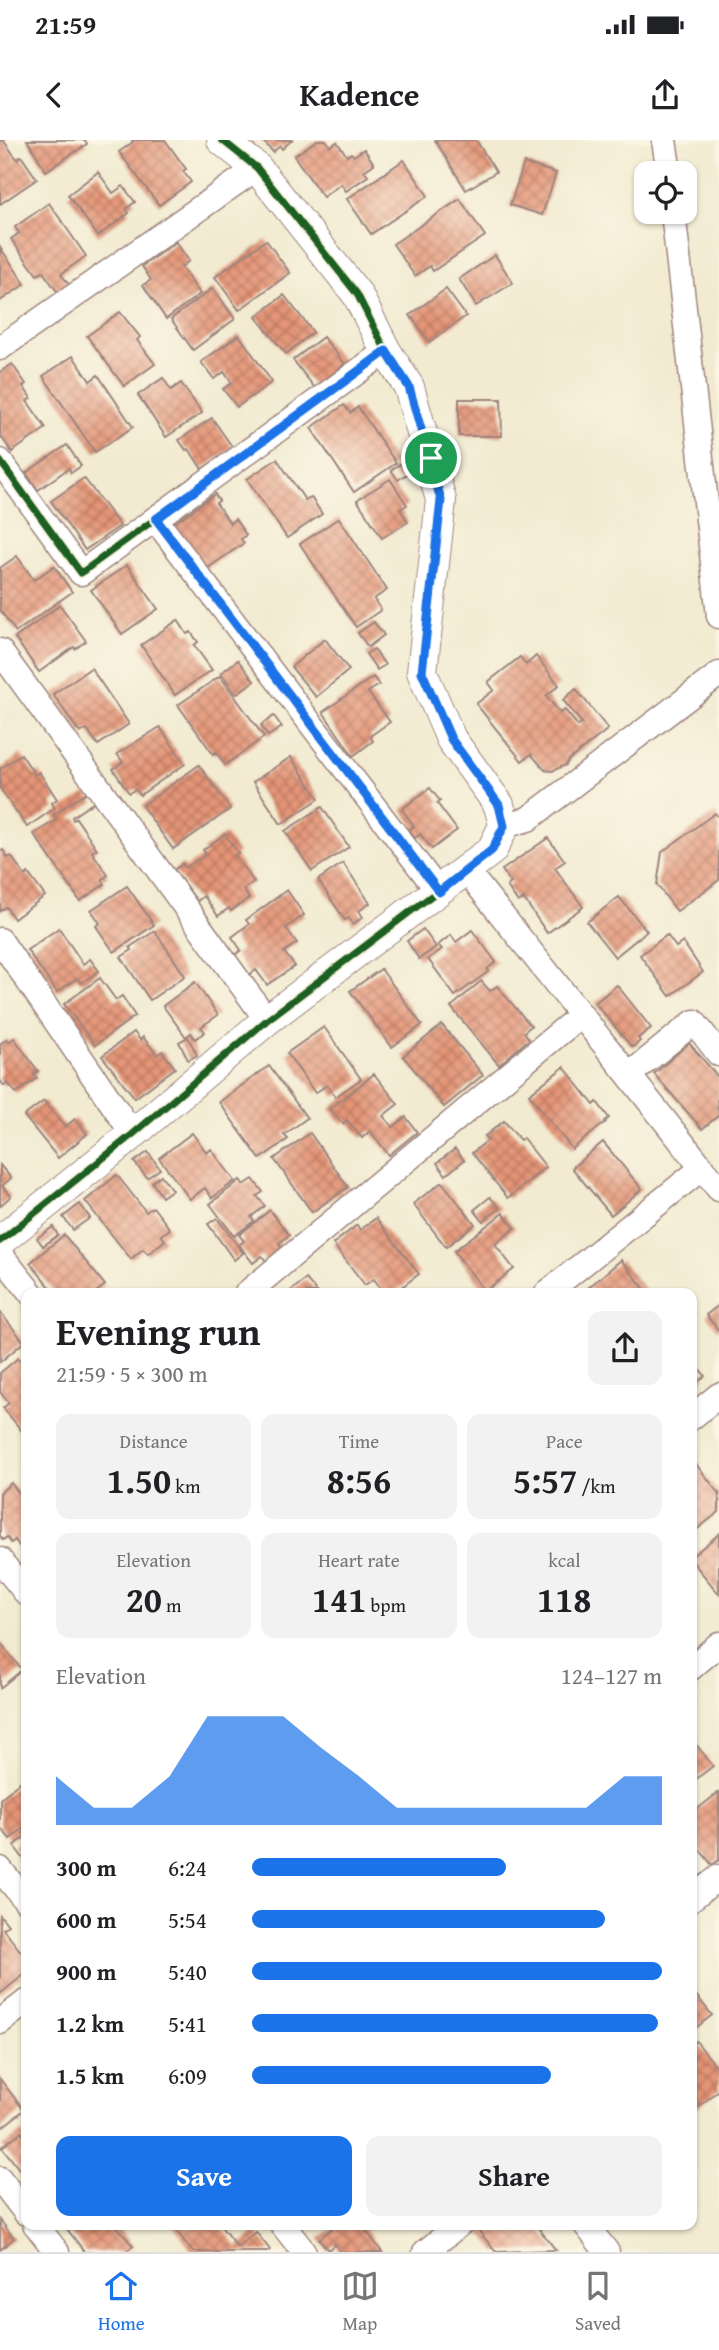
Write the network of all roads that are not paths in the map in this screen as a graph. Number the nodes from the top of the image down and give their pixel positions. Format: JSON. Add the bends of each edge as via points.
{"nodes":[{"id":1,"x":222,"y":140,"type":"edge"},
{"id":2,"x":664,"y":140,"type":"edge"},
{"id":3,"x":667,"y":161,"type":"edge"},
{"id":4,"x":257,"y":168,"type":"junction"},
{"id":5,"x":674,"y":224,"type":"edge"},
{"id":6,"x":0,"y":348,"type":"edge"},
{"id":7,"x":386,"y":351,"type":"junction"},
{"id":8,"x":0,"y":461,"type":"edge"},
{"id":9,"x":156,"y":519,"type":"junction"},
{"id":10,"x":719,"y":616,"type":"edge"},
{"id":11,"x":0,"y":651,"type":"edge"},
{"id":12,"x":719,"y":674,"type":"edge"},
{"id":13,"x":504,"y":826,"type":"junction"},
{"id":14,"x":466,"y":870,"type":"junction"},
{"id":15,"x":439,"y":892,"type":"junction"},
{"id":16,"x":0,"y":940,"type":"edge"},
{"id":17,"x":581,"y":1015,"type":"junction"},
{"id":18,"x":267,"y":1020,"type":"junction"},
{"id":19,"x":719,"y":1054,"type":"edge"},
{"id":20,"x":629,"y":1075,"type":"junction"},
{"id":21,"x":133,"y":1133,"type":"junction"},
{"id":22,"x":702,"y":1168,"type":"junction"},
{"id":23,"x":719,"y":1189,"type":"edge"},
{"id":24,"x":0,"y":1241,"type":"edge"},
{"id":25,"x":0,"y":1254,"type":"edge"},
{"id":26,"x":26,"y":1288,"type":"edge"},
{"id":27,"x":253,"y":1288,"type":"edge"},
{"id":28,"x":553,"y":1288,"type":"edge"},
{"id":29,"x":719,"y":1395,"type":"edge"},
{"id":30,"x":697,"y":1413,"type":"edge"},
{"id":31,"x":0,"y":1560,"type":"edge"},
{"id":32,"x":21,"y":1587,"type":"edge"},
{"id":33,"x":719,"y":1644,"type":"edge"},
{"id":34,"x":697,"y":1663,"type":"edge"},
{"id":35,"x":0,"y":1869,"type":"edge"},
{"id":36,"x":719,"y":1877,"type":"edge"},
{"id":37,"x":697,"y":1894,"type":"edge"},
{"id":38,"x":21,"y":1895,"type":"edge"},
{"id":39,"x":21,"y":2006,"type":"edge"},
{"id":40,"x":0,"y":2022,"type":"edge"},
{"id":41,"x":0,"y":2179,"type":"edge"},
{"id":42,"x":21,"y":2206,"type":"edge"},
{"id":43,"x":40,"y":2230,"type":"edge"},
{"id":44,"x":287,"y":2230,"type":"edge"},
{"id":45,"x":452,"y":2230,"type":"edge"},
{"id":46,"x":590,"y":2230,"type":"edge"},
{"id":47,"x":57,"y":2252,"type":"edge"},
{"id":48,"x":304,"y":2252,"type":"edge"},
{"id":49,"x":425,"y":2252,"type":"edge"},
{"id":50,"x":607,"y":2252,"type":"edge"}],
"edges":[{"from":1,"to":4,"type":"street"},
{"from":2,"to":3,"type":"street"},
{"from":4,"to":6,"type":"street"},
{"from":4,"to":7,"type":"street","via":[[357,294]]},
{"from":5,"to":10,"type":"street"},
{"from":7,"to":9,"type":"street"},
{"from":7,"to":13,"type":"street","via":[[409,387],[441,500],[422,672],[451,739],[499,805]]},
{"from":8,"to":9,"type":"street","via":[[81,572]]},
{"from":9,"to":15,"type":"street"},
{"from":11,"to":18,"type":"street"},
{"from":12,"to":13,"type":"street","via":[[528,819]]},
{"from":13,"to":14,"type":"street","via":[[492,850]]},
{"from":14,"to":15,"type":"street"},
{"from":14,"to":17,"type":"street"},
{"from":15,"to":18,"type":"street"},
{"from":16,"to":21,"type":"street"},
{"from":17,"to":20,"type":"street"},
{"from":17,"to":27,"type":"street"},
{"from":18,"to":21,"type":"street"},
{"from":19,"to":20,"type":"street","via":[[694,1022]]},
{"from":20,"to":22,"type":"street"},
{"from":21,"to":24,"type":"street"},
{"from":22,"to":23,"type":"street"},
{"from":22,"to":28,"type":"street"},
{"from":25,"to":26,"type":"street"},
{"from":29,"to":30,"type":"street"},
{"from":31,"to":32,"type":"street"},
{"from":33,"to":34,"type":"street"},
{"from":35,"to":38,"type":"street"},
{"from":36,"to":37,"type":"street"},
{"from":39,"to":40,"type":"street"},
{"from":41,"to":42,"type":"street"},
{"from":43,"to":47,"type":"street"},
{"from":44,"to":48,"type":"street"},
{"from":45,"to":49,"type":"street"},
{"from":46,"to":50,"type":"street"}]}
